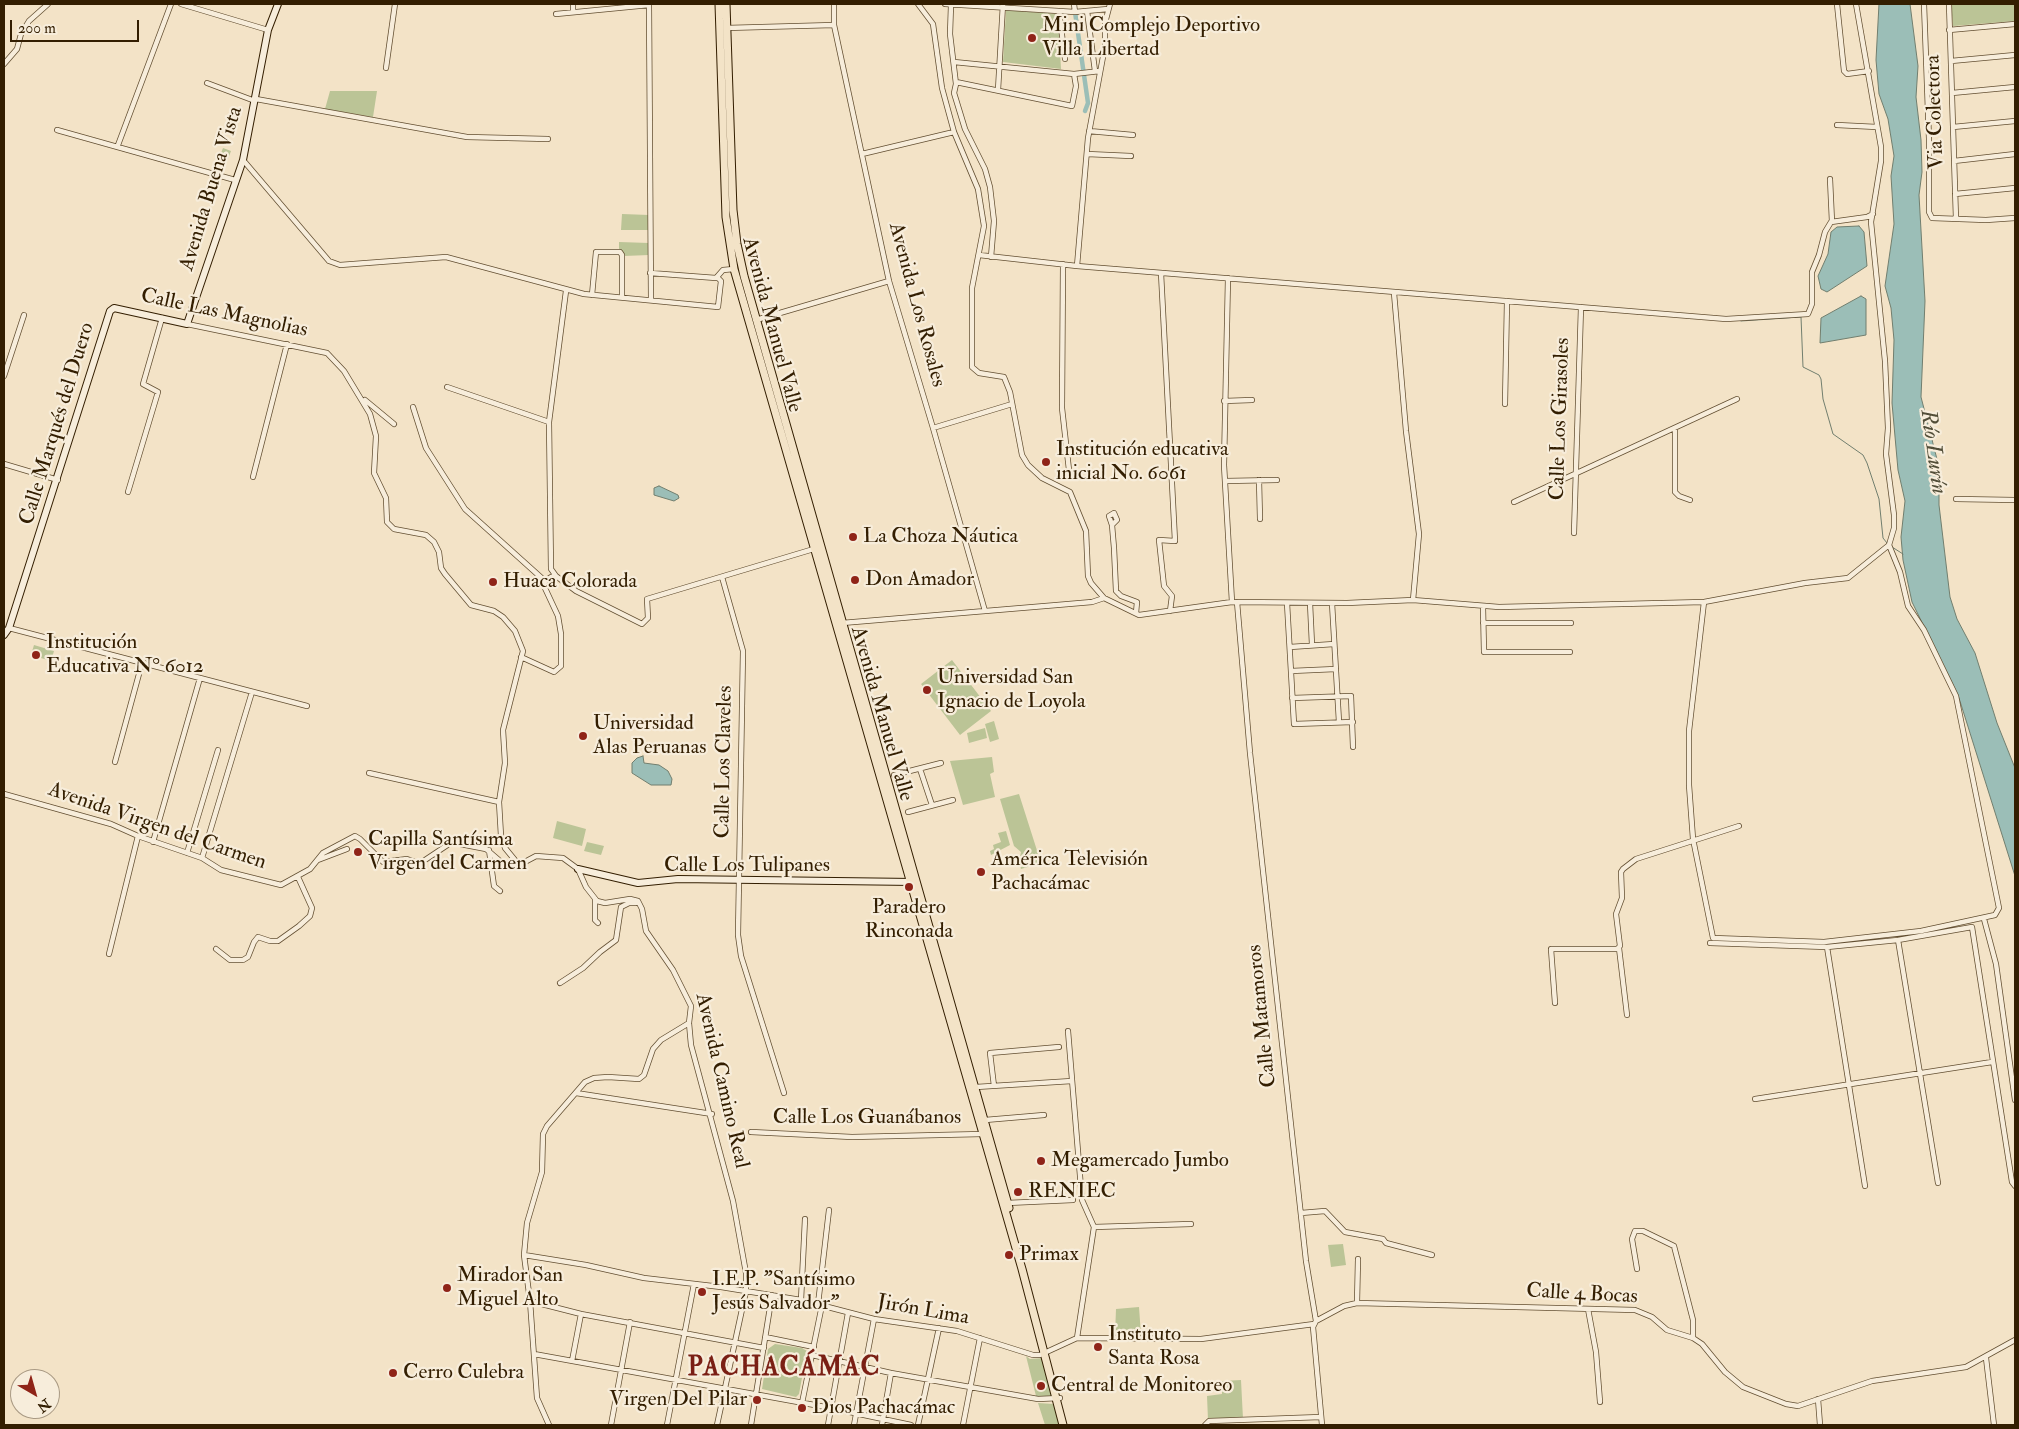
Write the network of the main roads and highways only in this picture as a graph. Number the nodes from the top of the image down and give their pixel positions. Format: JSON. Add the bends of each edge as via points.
{"nodes":[{"id":1,"x":719,"y":4,"type":"edge"},
{"id":2,"x":726,"y":4,"type":"edge"},
{"id":3,"x":723,"y":28,"type":"junction"},
{"id":4,"x":753,"y":320,"type":"junction"},
{"id":5,"x":960,"y":1042,"type":"junction"},
{"id":6,"x":1005,"y":1203,"type":"junction"},
{"id":7,"x":1065,"y":1425,"type":"edge"}],
"edges":[{"from":1,"to":3,"type":"main road","name":"Avenida Manuel Valle"},
{"from":2,"to":3,"type":"main road","name":"Avenida Manuel Valle"},
{"from":3,"to":4,"type":"main road","name":"Avenida Manuel Valle","via":[[735,227]]},
{"from":3,"to":4,"type":"main road","name":"Avenida Manuel Valle","via":[[726,218],[734,269]]},
{"from":4,"to":5,"type":"main road","name":"Avenida Manuel Valle"},
{"from":5,"to":6,"type":"main road","name":"Avenida Manuel Valle","via":[[983,1134]]},
{"from":5,"to":6,"type":"main road","name":"Avenida Manuel Valle","via":[[976,1087]]},
{"from":6,"to":7,"type":"main road","name":"Avenida Manuel Valle"}]}
